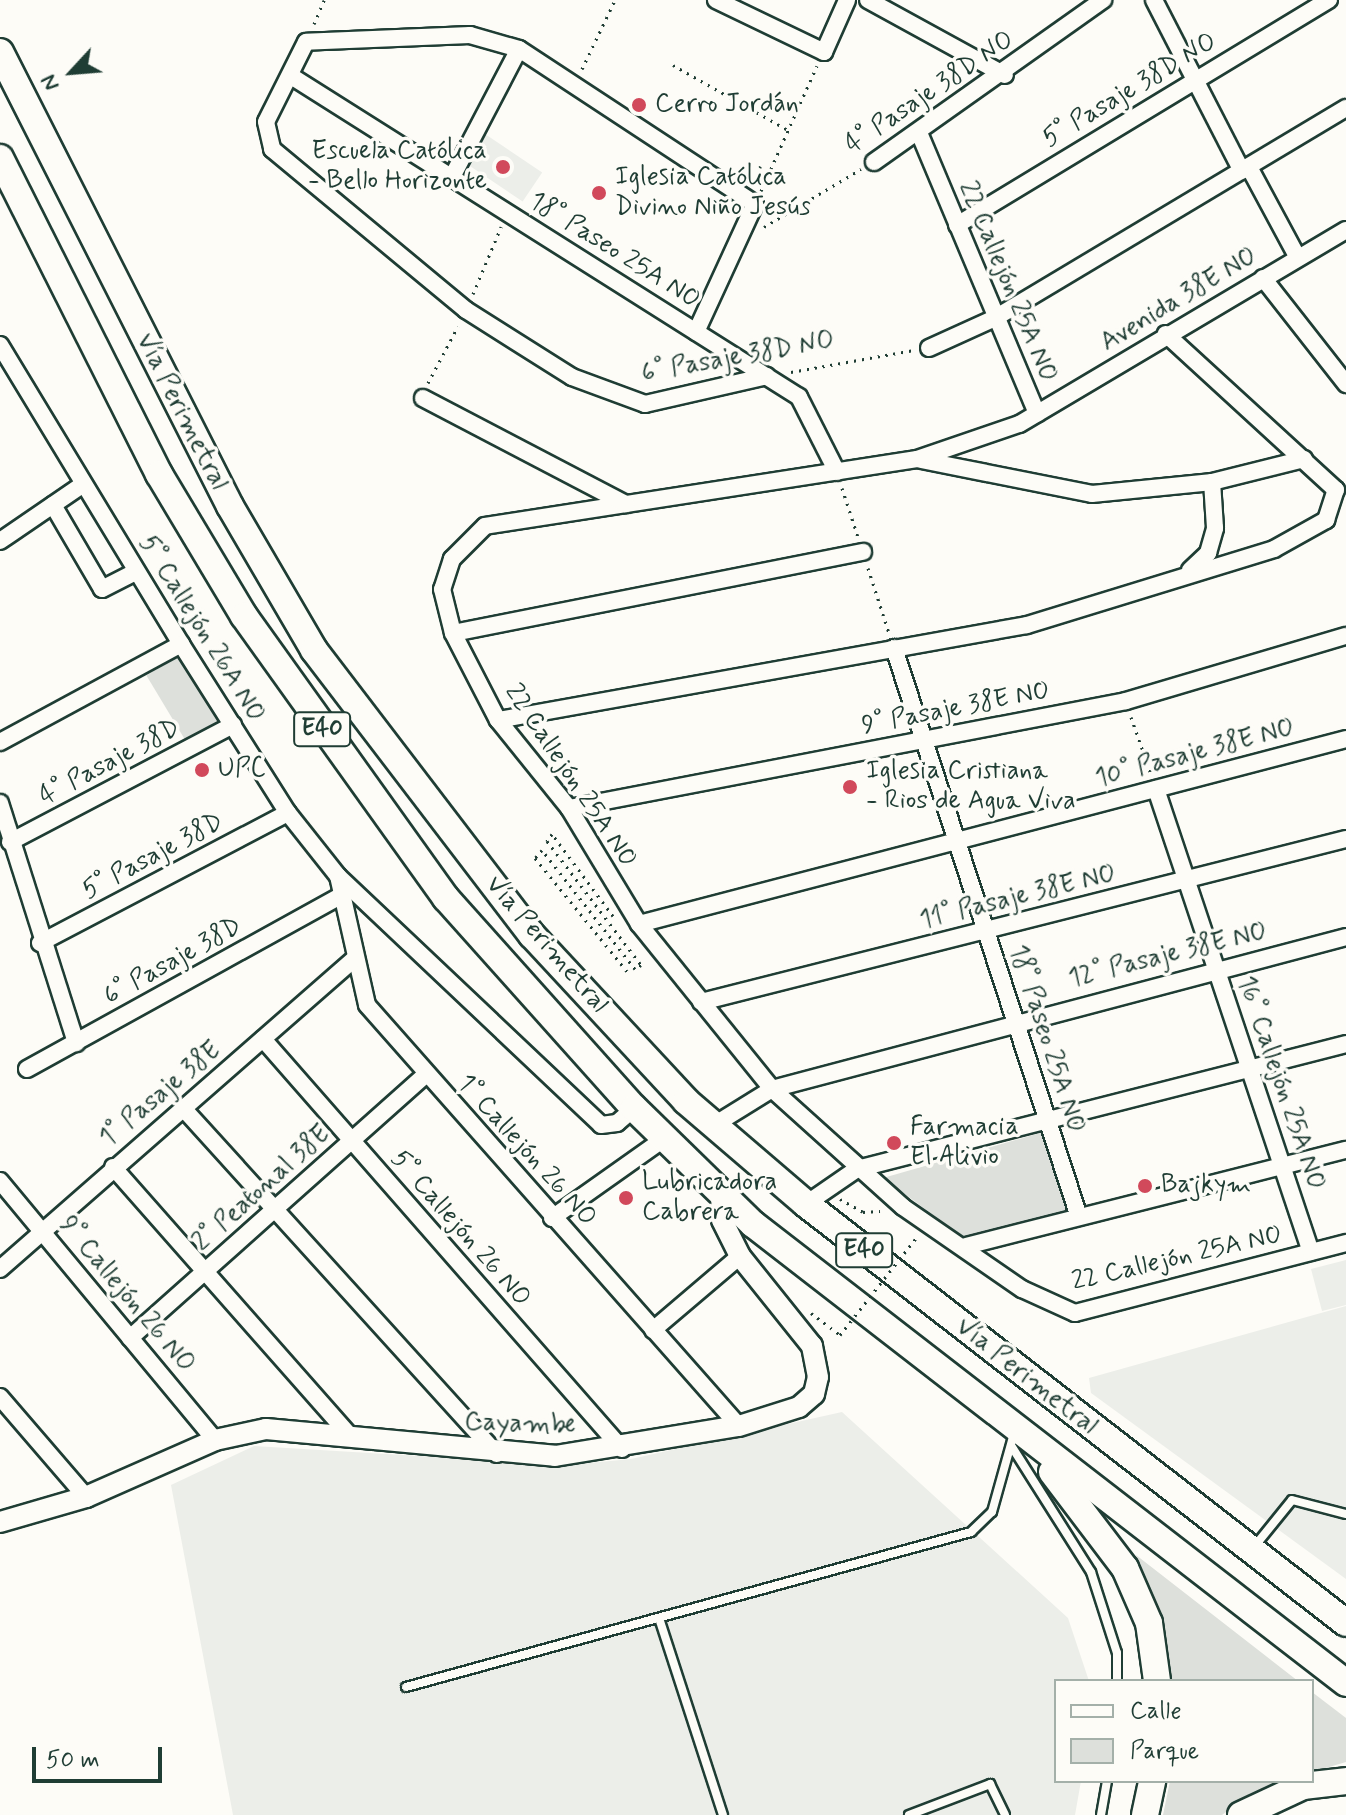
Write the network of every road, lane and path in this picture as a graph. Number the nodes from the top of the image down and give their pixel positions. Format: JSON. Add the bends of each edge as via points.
{"nodes":[{"id":1,"x":324,"y":0,"type":"edge"},
{"id":2,"x":615,"y":0,"type":"edge"},
{"id":3,"x":716,"y":0,"type":"edge"},
{"id":4,"x":847,"y":0,"type":"edge"},
{"id":5,"x":868,"y":0,"type":"edge"},
{"id":6,"x":1154,"y":0,"type":"edge"},
{"id":7,"x":1329,"y":0,"type":"edge"},
{"id":8,"x":1093,"y":2,"type":"edge"},
{"id":9,"x":306,"y":42,"type":"junction"},
{"id":10,"x":519,"y":49,"type":"junction"},
{"id":11,"x":0,"y":52,"type":"edge"},
{"id":12,"x":824,"y":52,"type":"junction"},
{"id":13,"x":673,"y":65,"type":"dead end"},
{"id":14,"x":1005,"y":75,"type":"junction"},
{"id":15,"x":291,"y":76,"type":"junction"},
{"id":16,"x":1193,"y":80,"type":"junction"},
{"id":17,"x":574,"y":86,"type":"junction"},
{"id":18,"x":1346,"y":108,"type":"edge"},
{"id":19,"x":788,"y":130,"type":"junction"},
{"id":20,"x":920,"y":135,"type":"junction"},
{"id":21,"x":0,"y":158,"type":"edge"},
{"id":22,"x":874,"y":162,"type":"joint"},
{"id":23,"x":1246,"y":169,"type":"junction"},
{"id":24,"x":452,"y":177,"type":"junction"},
{"id":25,"x":755,"y":204,"type":"junction"},
{"id":26,"x":957,"y":225,"type":"junction"},
{"id":27,"x":1346,"y":230,"type":"edge"},
{"id":28,"x":737,"y":243,"type":"junction"},
{"id":29,"x":1298,"y":258,"type":"junction"},
{"id":30,"x":1263,"y":278,"type":"junction"},
{"id":31,"x":995,"y":318,"type":"junction"},
{"id":32,"x":696,"y":332,"type":"junction"},
{"id":33,"x":1166,"y":334,"type":"junction"},
{"id":34,"x":0,"y":345,"type":"edge"},
{"id":35,"x":929,"y":348,"type":"joint"},
{"id":36,"x":767,"y":376,"type":"junction"},
{"id":37,"x":1346,"y":384,"type":"edge"},
{"id":38,"x":423,"y":398,"type":"dead end"},
{"id":39,"x":1037,"y":413,"type":"junction"},
{"id":40,"x":917,"y":459,"type":"junction"},
{"id":41,"x":1304,"y":459,"type":"junction"},
{"id":42,"x":837,"y":472,"type":"junction"},
{"id":43,"x":1212,"y":482,"type":"junction"},
{"id":44,"x":82,"y":485,"type":"junction"},
{"id":45,"x":626,"y":504,"type":"junction"},
{"id":46,"x":53,"y":505,"type":"junction"},
{"id":47,"x":0,"y":541,"type":"edge"},
{"id":48,"x":863,"y":552,"type":"dead end"},
{"id":49,"x":136,"y":572,"type":"junction"},
{"id":50,"x":1186,"y":574,"type":"junction"},
{"id":51,"x":453,"y":633,"type":"junction"},
{"id":52,"x":1346,"y":636,"type":"edge"},
{"id":53,"x":181,"y":644,"type":"junction"},
{"id":54,"x":894,"y":648,"type":"junction"},
{"id":55,"x":1126,"y":701,"type":"junction"},
{"id":56,"x":498,"y":720,"type":"junction"},
{"id":57,"x":233,"y":725,"type":"junction"},
{"id":58,"x":1346,"y":739,"type":"edge"},
{"id":59,"x":924,"y":740,"type":"junction"},
{"id":60,"x":0,"y":742,"type":"edge"},
{"id":61,"x":1156,"y":789,"type":"junction"},
{"id":62,"x":0,"y":803,"type":"edge"},
{"id":63,"x":569,"y":808,"type":"junction"},
{"id":64,"x":288,"y":813,"type":"junction"},
{"id":65,"x":1346,"y":839,"type":"edge"},
{"id":66,"x":957,"y":841,"type":"junction"},
{"id":67,"x":10,"y":842,"type":"junction"},
{"id":68,"x":338,"y":876,"type":"junction"},
{"id":69,"x":1187,"y":880,"type":"junction"},
{"id":70,"x":342,"y":895,"type":"junction"},
{"id":71,"x":612,"y":897,"type":"dead end"},
{"id":72,"x":631,"y":924,"type":"junction"},
{"id":73,"x":986,"y":931,"type":"junction"},
{"id":74,"x":1346,"y":937,"type":"edge"},
{"id":75,"x":40,"y":943,"type":"junction"},
{"id":76,"x":652,"y":958,"type":"dead end"},
{"id":77,"x":354,"y":959,"type":"junction"},
{"id":78,"x":1216,"y":969,"type":"junction"},
{"id":79,"x":630,"y":975,"type":"dead end"},
{"id":80,"x":701,"y":1002,"type":"junction"},
{"id":81,"x":1015,"y":1019,"type":"junction"},
{"id":82,"x":263,"y":1039,"type":"junction"},
{"id":83,"x":76,"y":1043,"type":"junction"},
{"id":84,"x":1346,"y":1044,"type":"edge"},
{"id":85,"x":27,"y":1069,"type":"dead end"},
{"id":86,"x":1250,"y":1069,"type":"junction"},
{"id":87,"x":425,"y":1075,"type":"junction"},
{"id":88,"x":772,"y":1089,"type":"junction"},
{"id":89,"x":183,"y":1108,"type":"junction"},
{"id":90,"x":634,"y":1108,"type":"junction"},
{"id":91,"x":1047,"y":1120,"type":"junction"},
{"id":92,"x":714,"y":1125,"type":"junction"},
{"id":93,"x":665,"y":1138,"type":"junction"},
{"id":94,"x":352,"y":1141,"type":"junction"},
{"id":95,"x":1346,"y":1150,"type":"edge"},
{"id":96,"x":1282,"y":1166,"type":"junction"},
{"id":97,"x":113,"y":1167,"type":"junction"},
{"id":98,"x":857,"y":1169,"type":"junction"},
{"id":99,"x":0,"y":1181,"type":"edge"},
{"id":100,"x":828,"y":1189,"type":"junction"},
{"id":101,"x":721,"y":1193,"type":"junction"},
{"id":102,"x":806,"y":1204,"type":"junction"},
{"id":103,"x":275,"y":1209,"type":"junction"},
{"id":104,"x":879,"y":1210,"type":"dead end"},
{"id":105,"x":1079,"y":1217,"type":"junction"},
{"id":106,"x":552,"y":1218,"type":"junction"},
{"id":107,"x":42,"y":1232,"type":"junction"},
{"id":108,"x":916,"y":1238,"type":"dead end"},
{"id":109,"x":1346,"y":1243,"type":"edge"},
{"id":110,"x":966,"y":1246,"type":"junction"},
{"id":111,"x":1311,"y":1252,"type":"junction"},
{"id":112,"x":740,"y":1256,"type":"junction"},
{"id":113,"x":0,"y":1269,"type":"edge"},
{"id":114,"x":203,"y":1274,"type":"junction"},
{"id":115,"x":803,"y":1307,"type":"dead end"},
{"id":116,"x":653,"y":1330,"type":"junction"},
{"id":117,"x":130,"y":1338,"type":"junction"},
{"id":118,"x":0,"y":1397,"type":"edge"},
{"id":119,"x":739,"y":1426,"type":"junction"},
{"id":120,"x":349,"y":1435,"type":"junction"},
{"id":121,"x":215,"y":1440,"type":"junction"},
{"id":122,"x":1020,"y":1442,"type":"junction"},
{"id":123,"x":622,"y":1449,"type":"junction"},
{"id":124,"x":498,"y":1455,"type":"junction"},
{"id":125,"x":86,"y":1497,"type":"junction"},
{"id":126,"x":1346,"y":1514,"type":"edge"},
{"id":127,"x":0,"y":1522,"type":"edge"},
{"id":128,"x":1251,"y":1551,"type":"junction"},
{"id":129,"x":1306,"y":1593,"type":"junction"},
{"id":130,"x":1346,"y":1614,"type":"edge"},
{"id":131,"x":659,"y":1618,"type":"junction"},
{"id":132,"x":1346,"y":1623,"type":"edge"},
{"id":133,"x":1117,"y":1679,"type":"edge"},
{"id":134,"x":1157,"y":1679,"type":"edge"},
{"id":135,"x":1346,"y":1683,"type":"edge"},
{"id":136,"x":406,"y":1687,"type":"dead end"},
{"id":137,"x":1346,"y":1781,"type":"edge"},
{"id":138,"x":1107,"y":1783,"type":"edge"},
{"id":139,"x":1152,"y":1783,"type":"edge"},
{"id":140,"x":723,"y":1815,"type":"edge"},
{"id":141,"x":909,"y":1815,"type":"edge"},
{"id":142,"x":1005,"y":1815,"type":"edge"},
{"id":143,"x":1101,"y":1815,"type":"edge"},
{"id":144,"x":1145,"y":1815,"type":"edge"},
{"id":145,"x":1241,"y":1815,"type":"edge"}],
"edges":[{"from":1,"to":9,"type":"path"},
{"from":2,"to":17,"type":"path"},
{"from":3,"to":12,"type":"street"},
{"from":4,"to":12,"type":"street"},
{"from":5,"to":14,"type":"street"},
{"from":6,"to":16,"type":"street"},
{"from":7,"to":16,"type":"street","name":"5° Pasaje 38D NO"},
{"from":8,"to":14,"type":"street","name":"4° Pasaje 38D NO"},
{"from":9,"to":10,"type":"street","via":[[470,35]]},
{"from":9,"to":15,"type":"street","name":"6° Pasaje 38D NO"},
{"from":10,"to":17,"type":"street"},
{"from":10,"to":24,"type":"street"},
{"from":11,"to":92,"type":"highway","name":"Vía Perimetral","number":"E40","via":[[230,506],[314,650],[532,935]]},
{"from":12,"to":19,"type":"path"},
{"from":13,"to":19,"type":"path"},
{"from":14,"to":20,"type":"street","name":"4° Pasaje 38D NO"},
{"from":15,"to":24,"type":"street","name":"18° Paseo 25A NO"},
{"from":15,"to":36,"type":"street","name":"6° Pasaje 38D NO","via":[[266,122],[272,149],[466,310],[532,352],[596,388],[645,404]]},
{"from":16,"to":23,"type":"street"},
{"from":16,"to":26,"type":"street","name":"5° Pasaje 38D NO"},
{"from":17,"to":25,"type":"street"},
{"from":18,"to":23,"type":"street"},
{"from":19,"to":25,"type":"path"},
{"from":20,"to":22,"type":"street","name":"4° Pasaje 38D NO"},
{"from":20,"to":26,"type":"street","name":"22 Callejón 25A NO"},
{"from":21,"to":90,"type":"highway","name":"Vía Perimetral","number":"E40","via":[[159,474],[244,616],[446,898]]},
{"from":22,"to":28,"type":"path","name":"4° Pasaje 38D NO"},
{"from":23,"to":29,"type":"street"},
{"from":23,"to":31,"type":"street"},
{"from":24,"to":32,"type":"street","name":"18° Paseo 25A NO"},
{"from":25,"to":28,"type":"street"},
{"from":26,"to":31,"type":"street","name":"22 Callejón 25A NO"},
{"from":27,"to":29,"type":"street","name":"Avenida 38E NO"},
{"from":28,"to":32,"type":"street"},
{"from":29,"to":30,"type":"street","name":"Avenida 38E NO"},
{"from":30,"to":33,"type":"street","name":"Avenida 38E NO"},
{"from":30,"to":37,"type":"street"},
{"from":31,"to":35,"type":"street"},
{"from":31,"to":39,"type":"street","name":"22 Callejón 25A NO"},
{"from":32,"to":36,"type":"street","name":"18° Paseo 25A NO"},
{"from":33,"to":39,"type":"street","name":"Avenida 38E NO"},
{"from":33,"to":41,"type":"street"},
{"from":34,"to":44,"type":"street","name":"5° Callejón 26A NO"},
{"from":35,"to":36,"type":"path","name":"6° Pasaje 38D NO"},
{"from":36,"to":42,"type":"street","name":"18° Paseo 25A NO","via":[[799,397]]},
{"from":38,"to":45,"type":"street"},
{"from":39,"to":40,"type":"street","name":"22 Callejón 25A NO"},
{"from":40,"to":42,"type":"street","name":"22 Callejón 25A NO"},
{"from":40,"to":43,"type":"street","via":[[1092,494]]},
{"from":41,"to":43,"type":"street"},
{"from":41,"to":50,"type":"street","via":[[1336,490],[1326,520],[1274,549]]},
{"from":42,"to":45,"type":"street","name":"22 Callejón 25A NO"},
{"from":43,"to":50,"type":"street","via":[[1215,528],[1208,553]]},
{"from":44,"to":46,"type":"street"},
{"from":44,"to":49,"type":"street","name":"5° Callejón 26A NO"},
{"from":45,"to":51,"type":"street","name":"22 Callejón 25A NO","via":[[485,526],[452,559],[442,589]]},
{"from":46,"to":47,"type":"street"},
{"from":46,"to":49,"type":"street","via":[[102,589]]},
{"from":48,"to":51,"type":"street"},
{"from":49,"to":53,"type":"street","name":"5° Callejón 26A NO"},
{"from":50,"to":54,"type":"street","via":[[1027,625]]},
{"from":51,"to":56,"type":"street","name":"22 Callejón 25A NO"},
{"from":52,"to":55,"type":"street","name":"9° Pasaje 38E NO"},
{"from":53,"to":57,"type":"street","name":"5° Callejón 26A NO"},
{"from":53,"to":60,"type":"street"},
{"from":54,"to":56,"type":"street"},
{"from":54,"to":59,"type":"street","name":"18° Paseo 25A NO"},
{"from":55,"to":59,"type":"street","name":"9° Pasaje 38E NO"},
{"from":55,"to":61,"type":"path"},
{"from":56,"to":63,"type":"street","name":"22 Callejón 25A NO"},
{"from":57,"to":64,"type":"street","name":"5° Callejón 26A NO"},
{"from":57,"to":67,"type":"street","name":"4° Pasaje 38D"},
{"from":58,"to":61,"type":"street","name":"10° Pasaje 38E NO"},
{"from":59,"to":63,"type":"street","name":"9° Pasaje 38E NO"},
{"from":59,"to":66,"type":"street","name":"18° Paseo 25A NO"},
{"from":61,"to":66,"type":"street","name":"10° Pasaje 38E NO"},
{"from":61,"to":69,"type":"street","name":"16° Callejón 25A NO"},
{"from":62,"to":67,"type":"street"},
{"from":63,"to":72,"type":"street","name":"22 Callejón 25A NO"},
{"from":64,"to":68,"type":"street","name":"5° Callejón 26A NO"},
{"from":64,"to":75,"type":"street","name":"5° Pasaje 38D"},
{"from":65,"to":69,"type":"street","name":"11° Pasaje 38E NO"},
{"from":66,"to":72,"type":"street","name":"10° Pasaje 38E NO"},
{"from":66,"to":73,"type":"street","name":"18° Paseo 25A NO"},
{"from":67,"to":75,"type":"street"},
{"from":68,"to":70,"type":"street","name":"1° Callejón 26 NO"},
{"from":68,"to":90,"type":"street","name":"5° Callejón 26A NO","via":[[601,1125]]},
{"from":69,"to":73,"type":"street","name":"11° Pasaje 38E NO"},
{"from":69,"to":78,"type":"street","name":"16° Callejón 25A NO"},
{"from":70,"to":77,"type":"street","name":"1° Callejón 26 NO"},
{"from":70,"to":83,"type":"street","name":"6° Pasaje 38D"},
{"from":71,"to":72,"type":"path"},
{"from":72,"to":80,"type":"street","name":"22 Callejón 25A NO"},
{"from":73,"to":80,"type":"street","name":"11° Pasaje 38E NO"},
{"from":73,"to":81,"type":"street","name":"18° Paseo 25A NO"},
{"from":74,"to":78,"type":"street","name":"12° Pasaje 38E NO"},
{"from":75,"to":83,"type":"street"},
{"from":76,"to":79,"type":"path","via":[[646,962],[552,834],[547,841],[641,965],[635,969],[542,850],[535,858]]},
{"from":77,"to":82,"type":"street","name":"1° Pasaje 38E"},
{"from":77,"to":87,"type":"street","name":"1° Callejón 26 NO","via":[[367,1005]]},
{"from":78,"to":81,"type":"street","name":"12° Pasaje 38E NO"},
{"from":78,"to":86,"type":"street","name":"16° Callejón 25A NO"},
{"from":80,"to":88,"type":"street","name":"22 Callejón 25A NO"},
{"from":81,"to":88,"type":"street","name":"12° Pasaje 38E NO"},
{"from":81,"to":91,"type":"street","name":"18° Paseo 25A NO"},
{"from":82,"to":89,"type":"street","name":"1° Pasaje 38E"},
{"from":82,"to":94,"type":"street","name":"5° Callejón 26 NO"},
{"from":83,"to":85,"type":"street","name":"6° Pasaje 38D"},
{"from":84,"to":86,"type":"street"},
{"from":86,"to":91,"type":"street"},
{"from":86,"to":96,"type":"street","name":"16° Callejón 25A NO"},
{"from":87,"to":94,"type":"street","name":"2° Peatonal 38E"},
{"from":87,"to":106,"type":"street","name":"1° Callejón 26 NO"},
{"from":88,"to":92,"type":"street","name":"12° Pasaje 38E NO"},
{"from":88,"to":98,"type":"street","name":"22 Callejón 25A NO"},
{"from":89,"to":97,"type":"street","name":"1° Pasaje 38E"},
{"from":89,"to":103,"type":"street"},
{"from":90,"to":93,"type":"highway","name":"Vía Perimetral","number":"E40"},
{"from":91,"to":98,"type":"street"},
{"from":91,"to":105,"type":"street","name":"18° Paseo 25A NO"},
{"from":92,"to":102,"type":"highway","name":"Vía Perimetral","number":"E40"},
{"from":93,"to":101,"type":"highway","name":"Vía Perimetral","number":"E40"},
{"from":93,"to":106,"type":"street"},
{"from":94,"to":103,"type":"street","name":"2° Peatonal 38E"},
{"from":94,"to":123,"type":"street","name":"5° Callejón 26 NO"},
{"from":95,"to":96,"type":"street"},
{"from":96,"to":105,"type":"street"},
{"from":96,"to":111,"type":"street","name":"16° Callejón 25A NO"},
{"from":97,"to":107,"type":"street","name":"1° Pasaje 38E"},
{"from":97,"to":114,"type":"street"},
{"from":98,"to":100,"type":"street"},
{"from":98,"to":110,"type":"street","name":"22 Callejón 25A NO"},
{"from":99,"to":107,"type":"street","name":"9° Callejón 26 NO"},
{"from":100,"to":102,"type":"street"},
{"from":100,"to":104,"type":"path","via":[[863,1212]]},
{"from":101,"to":112,"type":"street","name":"Cayambe","via":[[722,1220]]},
{"from":101,"to":122,"type":"highway","name":"Vía Perimetral","number":"E40"},
{"from":102,"to":128,"type":"highway","name":"Vía Perimetral","number":"E40"},
{"from":103,"to":114,"type":"street","name":"2° Peatonal 38E"},
{"from":103,"to":124,"type":"street"},
{"from":105,"to":110,"type":"street"},
{"from":106,"to":116,"type":"street","name":"1° Callejón 26 NO"},
{"from":107,"to":113,"type":"street","name":"1° Pasaje 38E"},
{"from":107,"to":117,"type":"street","name":"9° Callejón 26 NO"},
{"from":108,"to":115,"type":"path","bridge":true,"via":[[840,1335]]},
{"from":109,"to":111,"type":"street","name":"22 Callejón 25A NO"},
{"from":110,"to":111,"type":"street","name":"22 Callejón 25A NO","via":[[1022,1289],[1075,1313]]},
{"from":112,"to":116,"type":"street"},
{"from":112,"to":119,"type":"street","name":"Cayambe","via":[[812,1346],[818,1377],[814,1394],[799,1407]]},
{"from":114,"to":117,"type":"street","name":"2° Peatonal 38E"},
{"from":114,"to":120,"type":"street"},
{"from":116,"to":119,"type":"street","name":"1° Callejón 26 NO"},
{"from":117,"to":121,"type":"street","name":"9° Callejón 26 NO"},
{"from":118,"to":125,"type":"street"},
{"from":119,"to":123,"type":"street","name":"Cayambe"},
{"from":120,"to":121,"type":"street","name":"Cayambe","via":[[266,1429]]},
{"from":120,"to":124,"type":"street","name":"Cayambe"},
{"from":121,"to":125,"type":"street","name":"Cayambe"},
{"from":122,"to":131,"type":"lane","via":[[992,1512],[971,1532]]},
{"from":122,"to":133,"type":"lane","via":[[1091,1572],[1117,1653]]},
{"from":122,"to":134,"type":"highway","via":[[1125,1568],[1149,1623]]},
{"from":122,"to":135,"type":"highway","name":"Vía Perimetral","number":"E40"},
{"from":123,"to":124,"type":"street","name":"Cayambe"},
{"from":125,"to":127,"type":"street","name":"Cayambe"},
{"from":126,"to":128,"type":"lane","via":[[1292,1500]]},
{"from":128,"to":129,"type":"highway","name":"Vía Perimetral","number":"E40"},
{"from":129,"to":130,"type":"highway"},
{"from":129,"to":132,"type":"highway","name":"Vía Perimetral","number":"E40"},
{"from":131,"to":136,"type":"lane"},
{"from":131,"to":140,"type":"lane"},
{"from":137,"to":145,"type":"highway","via":[[1303,1786]]},
{"from":138,"to":143,"type":"lane"},
{"from":139,"to":144,"type":"highway"},
{"from":141,"to":142,"type":"lane","via":[[990,1784]]}]}
